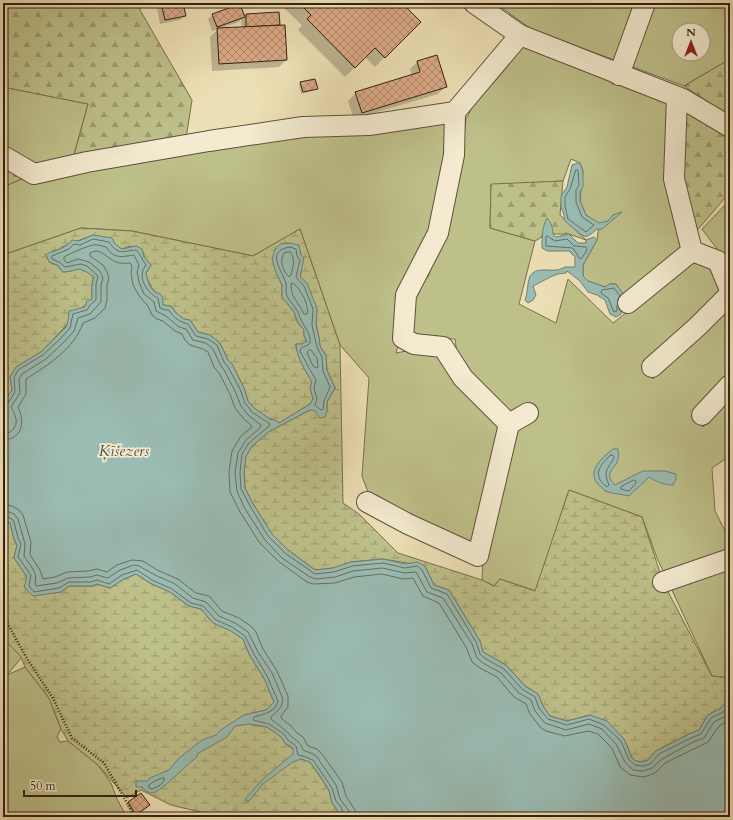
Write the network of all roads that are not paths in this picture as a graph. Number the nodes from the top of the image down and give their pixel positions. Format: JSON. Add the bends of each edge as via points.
{"nodes":[{"id":1,"x":474,"y":3,"type":"edge"},
{"id":2,"x":645,"y":3,"type":"edge"},
{"id":3,"x":498,"y":10,"type":"edge"},
{"id":4,"x":520,"y":35,"type":"junction"},
{"id":5,"x":619,"y":74,"type":"junction"},
{"id":6,"x":677,"y":97,"type":"junction"},
{"id":7,"x":454,"y":112,"type":"junction"},
{"id":8,"x":730,"y":127,"type":"edge"},
{"id":9,"x":3,"y":156,"type":"edge"},
{"id":10,"x":692,"y":251,"type":"junction"},
{"id":11,"x":730,"y":290,"type":"edge"},
{"id":12,"x":730,"y":294,"type":"edge"},
{"id":13,"x":628,"y":303,"type":"dead end"},
{"id":14,"x":652,"y":367,"type":"dead end"},
{"id":15,"x":730,"y":385,"type":"edge"},
{"id":16,"x":528,"y":413,"type":"dead end"},
{"id":17,"x":702,"y":415,"type":"dead end"},
{"id":18,"x":509,"y":424,"type":"junction"},
{"id":19,"x":367,"y":502,"type":"dead end"},
{"id":20,"x":730,"y":559,"type":"edge"},
{"id":21,"x":663,"y":582,"type":"dead end"}],
"edges":[{"from":1,"to":3,"type":"street"},
{"from":2,"to":5,"type":"street"},
{"from":3,"to":4,"type":"street"},
{"from":4,"to":5,"type":"street"},
{"from":4,"to":7,"type":"street"},
{"from":5,"to":6,"type":"street"},
{"from":6,"to":8,"type":"street"},
{"from":6,"to":10,"type":"street","via":[[674,180]]},
{"from":7,"to":9,"type":"street","via":[[369,125],[303,127],[209,140],[34,174]]},
{"from":7,"to":18,"type":"street","via":[[454,155],[438,234],[406,296],[403,338],[414,344],[443,347],[463,378]]},
{"from":10,"to":11,"type":"street","via":[[718,261]]},
{"from":10,"to":13,"type":"street"},
{"from":12,"to":14,"type":"street"},
{"from":15,"to":17,"type":"street"},
{"from":16,"to":18,"type":"street"},
{"from":18,"to":19,"type":"street","via":[[478,556]]},
{"from":20,"to":21,"type":"street"}]}
